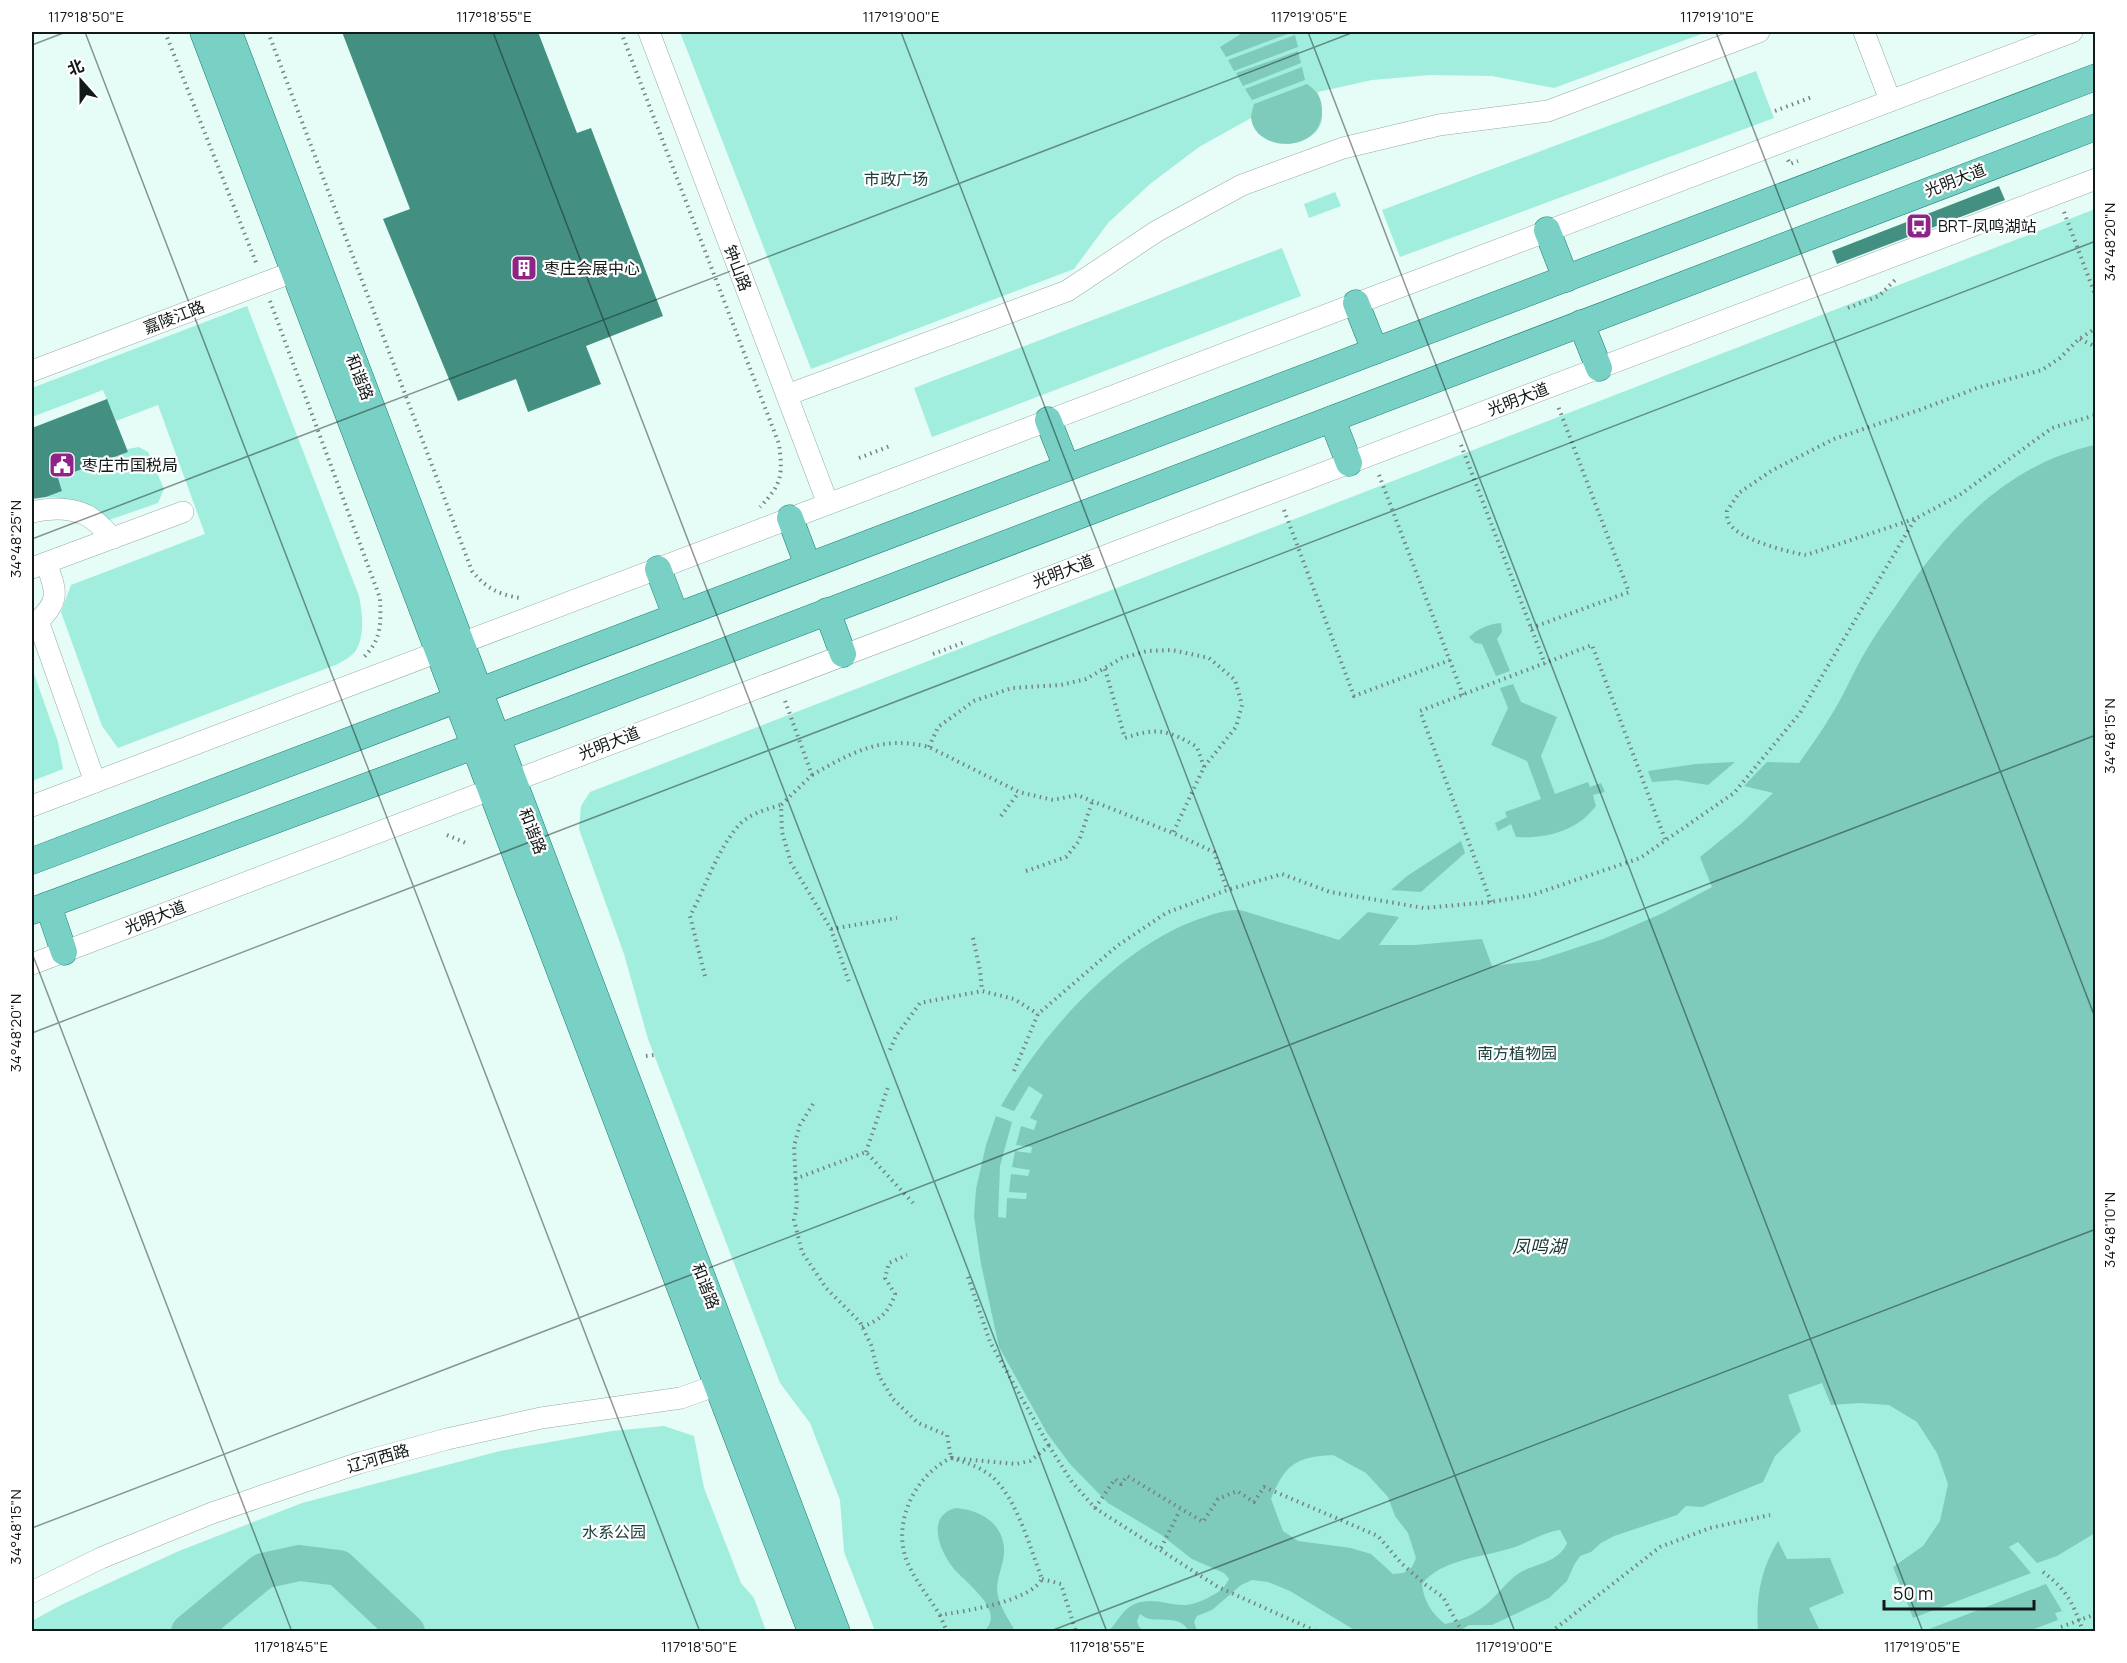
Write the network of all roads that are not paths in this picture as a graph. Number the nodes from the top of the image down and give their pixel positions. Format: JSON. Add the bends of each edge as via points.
{"nodes":[{"id":1,"x":203,"y":32,"type":"edge"},
{"id":2,"x":229,"y":32,"type":"edge"},
{"id":3,"x":649,"y":32,"type":"edge"},
{"id":4,"x":1758,"y":32,"type":"edge"},
{"id":5,"x":1864,"y":32,"type":"edge"},
{"id":6,"x":2072,"y":32,"type":"edge"},
{"id":7,"x":2096,"y":77,"type":"edge"},
{"id":8,"x":1890,"y":100,"type":"junction"},
{"id":9,"x":2096,"y":127,"type":"edge"},
{"id":10,"x":2096,"y":179,"type":"edge"},
{"id":11,"x":1547,"y":230,"type":"junction"},
{"id":12,"x":306,"y":267,"type":"junction"},
{"id":13,"x":1566,"y":279,"type":"junction"},
{"id":14,"x":1356,"y":303,"type":"junction"},
{"id":15,"x":1581,"y":323,"type":"junction"},
{"id":16,"x":1375,"y":351,"type":"junction"},
{"id":17,"x":1599,"y":368,"type":"junction"},
{"id":18,"x":32,"y":371,"type":"edge"},
{"id":19,"x":787,"y":395,"type":"junction"},
{"id":20,"x":1332,"y":419,"type":"junction"},
{"id":21,"x":1048,"y":420,"type":"junction"},
{"id":22,"x":1349,"y":463,"type":"junction"},
{"id":23,"x":1067,"y":468,"type":"junction"},
{"id":24,"x":828,"y":504,"type":"junction"},
{"id":25,"x":32,"y":512,"type":"edge"},
{"id":26,"x":183,"y":512,"type":"dead end"},
{"id":27,"x":790,"y":518,"type":"junction"},
{"id":28,"x":113,"y":538,"type":"junction"},
{"id":29,"x":38,"y":565,"type":"edge"},
{"id":30,"x":808,"y":566,"type":"junction"},
{"id":31,"x":658,"y":569,"type":"junction"},
{"id":32,"x":827,"y":611,"type":"junction"},
{"id":33,"x":676,"y":616,"type":"junction"},
{"id":34,"x":35,"y":621,"type":"edge"},
{"id":35,"x":450,"y":648,"type":"junction"},
{"id":36,"x":843,"y":654,"type":"junction"},
{"id":37,"x":468,"y":695,"type":"junction"},
{"id":38,"x":485,"y":741,"type":"junction"},
{"id":39,"x":95,"y":782,"type":"junction"},
{"id":40,"x":502,"y":784,"type":"junction"},
{"id":41,"x":32,"y":806,"type":"edge"},
{"id":42,"x":32,"y":860,"type":"edge"},
{"id":43,"x":40,"y":908,"type":"edge"},
{"id":44,"x":64,"y":952,"type":"junction"},
{"id":45,"x":32,"y":964,"type":"edge"},
{"id":46,"x":729,"y":1381,"type":"junction"},
{"id":47,"x":32,"y":1592,"type":"edge"},
{"id":48,"x":811,"y":1632,"type":"edge"},
{"id":49,"x":837,"y":1632,"type":"edge"}],
"edges":[{"from":1,"to":12,"type":"main road","name":"和谐路"},
{"from":2,"to":12,"type":"main road","name":"和谐路"},
{"from":3,"to":19,"type":"street","name":"钟山路"},
{"from":4,"to":19,"type":"street","via":[[1548,111],[1439,125],[1343,148],[1242,185],[1157,231],[1067,291]]},
{"from":5,"to":8,"type":"street"},
{"from":6,"to":8,"type":"street"},
{"from":7,"to":13,"type":"main road"},
{"from":8,"to":11,"type":"street"},
{"from":9,"to":15,"type":"main road","name":"光明大道"},
{"from":10,"to":17,"type":"street","name":"光明大道"},
{"from":11,"to":13,"type":"main road"},
{"from":11,"to":14,"type":"street"},
{"from":12,"to":18,"type":"street","name":"嘉陵江路"},
{"from":12,"to":35,"type":"main road","name":"和谐路"},
{"from":13,"to":16,"type":"main road"},
{"from":14,"to":16,"type":"main road"},
{"from":14,"to":21,"type":"street"},
{"from":15,"to":17,"type":"main road"},
{"from":15,"to":20,"type":"main road","name":"光明大道"},
{"from":16,"to":23,"type":"main road"},
{"from":17,"to":22,"type":"street","name":"光明大道"},
{"from":19,"to":24,"type":"street","name":"钟山路"},
{"from":20,"to":22,"type":"main road"},
{"from":20,"to":32,"type":"main road","name":"光明大道"},
{"from":21,"to":23,"type":"main road"},
{"from":21,"to":24,"type":"street"},
{"from":22,"to":36,"type":"street","name":"光明大道"},
{"from":23,"to":30,"type":"main road"},
{"from":24,"to":27,"type":"street"},
{"from":25,"to":28,"type":"street","via":[[77,512],[88,516]]},
{"from":26,"to":28,"type":"street"},
{"from":27,"to":30,"type":"main road"},
{"from":27,"to":31,"type":"street"},
{"from":28,"to":29,"type":"street"},
{"from":29,"to":34,"type":"street","via":[[56,590],[51,609]]},
{"from":30,"to":33,"type":"main road"},
{"from":31,"to":33,"type":"main road"},
{"from":31,"to":35,"type":"street"},
{"from":32,"to":36,"type":"main road"},
{"from":32,"to":38,"type":"main road","name":"光明大道"},
{"from":33,"to":37,"type":"main road"},
{"from":34,"to":39,"type":"street"},
{"from":35,"to":37,"type":"main road","name":"和谐路"},
{"from":35,"to":39,"type":"street"},
{"from":36,"to":40,"type":"street","name":"光明大道"},
{"from":37,"to":38,"type":"main road","name":"和谐路"},
{"from":37,"to":42,"type":"main road"},
{"from":38,"to":40,"type":"main road","name":"和谐路"},
{"from":38,"to":43,"type":"main road","name":"光明大道"},
{"from":39,"to":41,"type":"street"},
{"from":40,"to":44,"type":"street","name":"光明大道"},
{"from":40,"to":46,"type":"main road","name":"和谐路"},
{"from":43,"to":44,"type":"main road"},
{"from":44,"to":45,"type":"street","name":"光明大道"},
{"from":46,"to":47,"type":"street","name":"辽河西路","via":[[681,1398],[541,1418],[359,1462],[212,1513],[101,1558]]},
{"from":46,"to":48,"type":"main road","name":"和谐路"},
{"from":46,"to":49,"type":"main road","name":"和谐路"}]}
